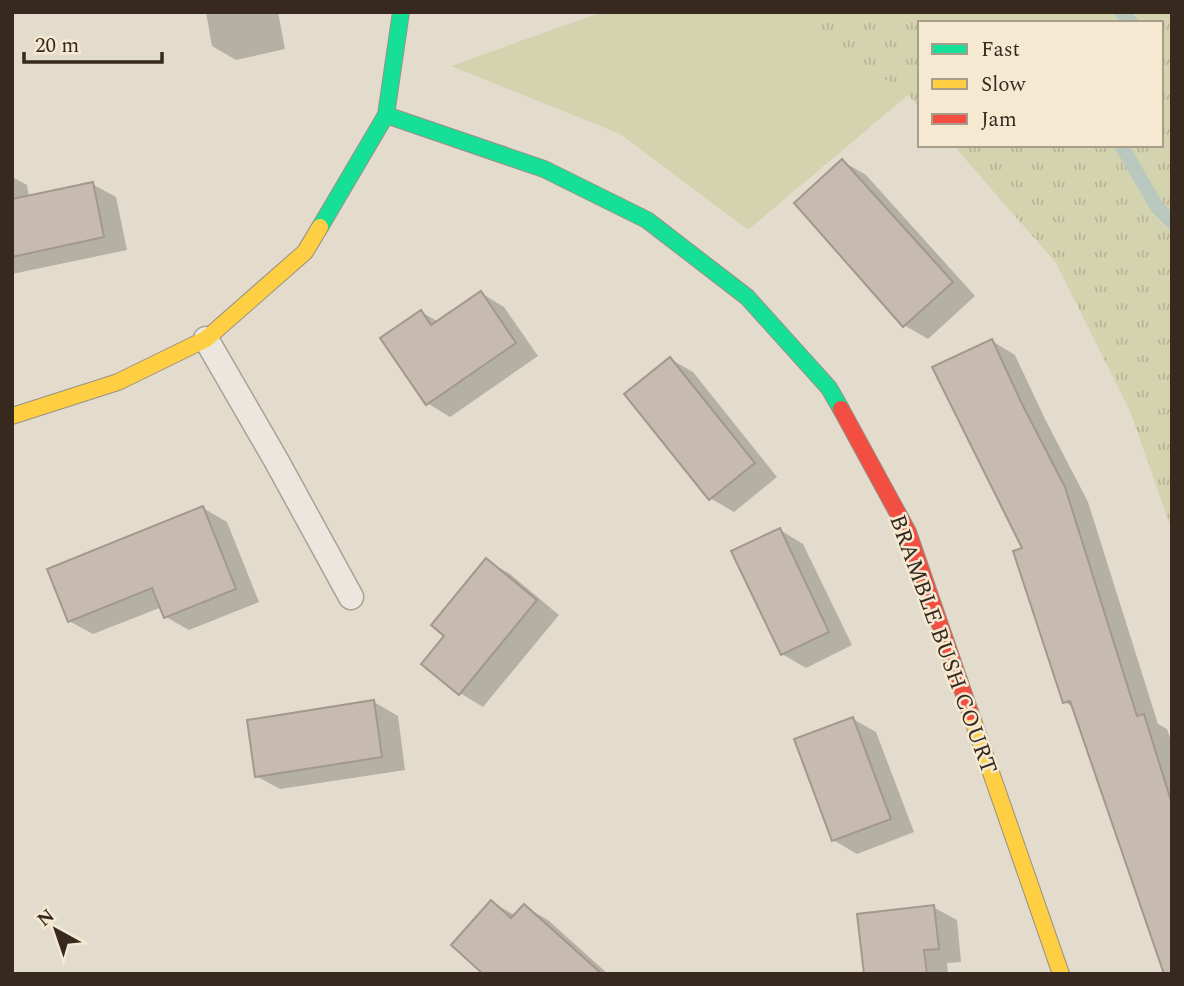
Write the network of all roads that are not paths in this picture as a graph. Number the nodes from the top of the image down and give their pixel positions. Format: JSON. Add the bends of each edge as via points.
{"nodes":[{"id":1,"x":401,"y":12,"type":"edge"},
{"id":2,"x":386,"y":115,"type":"junction"},
{"id":3,"x":206,"y":339,"type":"junction"},
{"id":4,"x":12,"y":416,"type":"edge"},
{"id":5,"x":351,"y":597,"type":"dead end"},
{"id":6,"x":1061,"y":974,"type":"edge"}],
"edges":[{"from":1,"to":2,"type":"street"},
{"from":2,"to":3,"type":"street","via":[[305,252]]},
{"from":2,"to":6,"type":"street","name":"BRAMBLE BUSH COURT","via":[[544,169],[647,220],[747,297],[829,388],[908,532]]},
{"from":3,"to":4,"type":"street","via":[[118,382]]},
{"from":3,"to":5,"type":"lane"}]}
